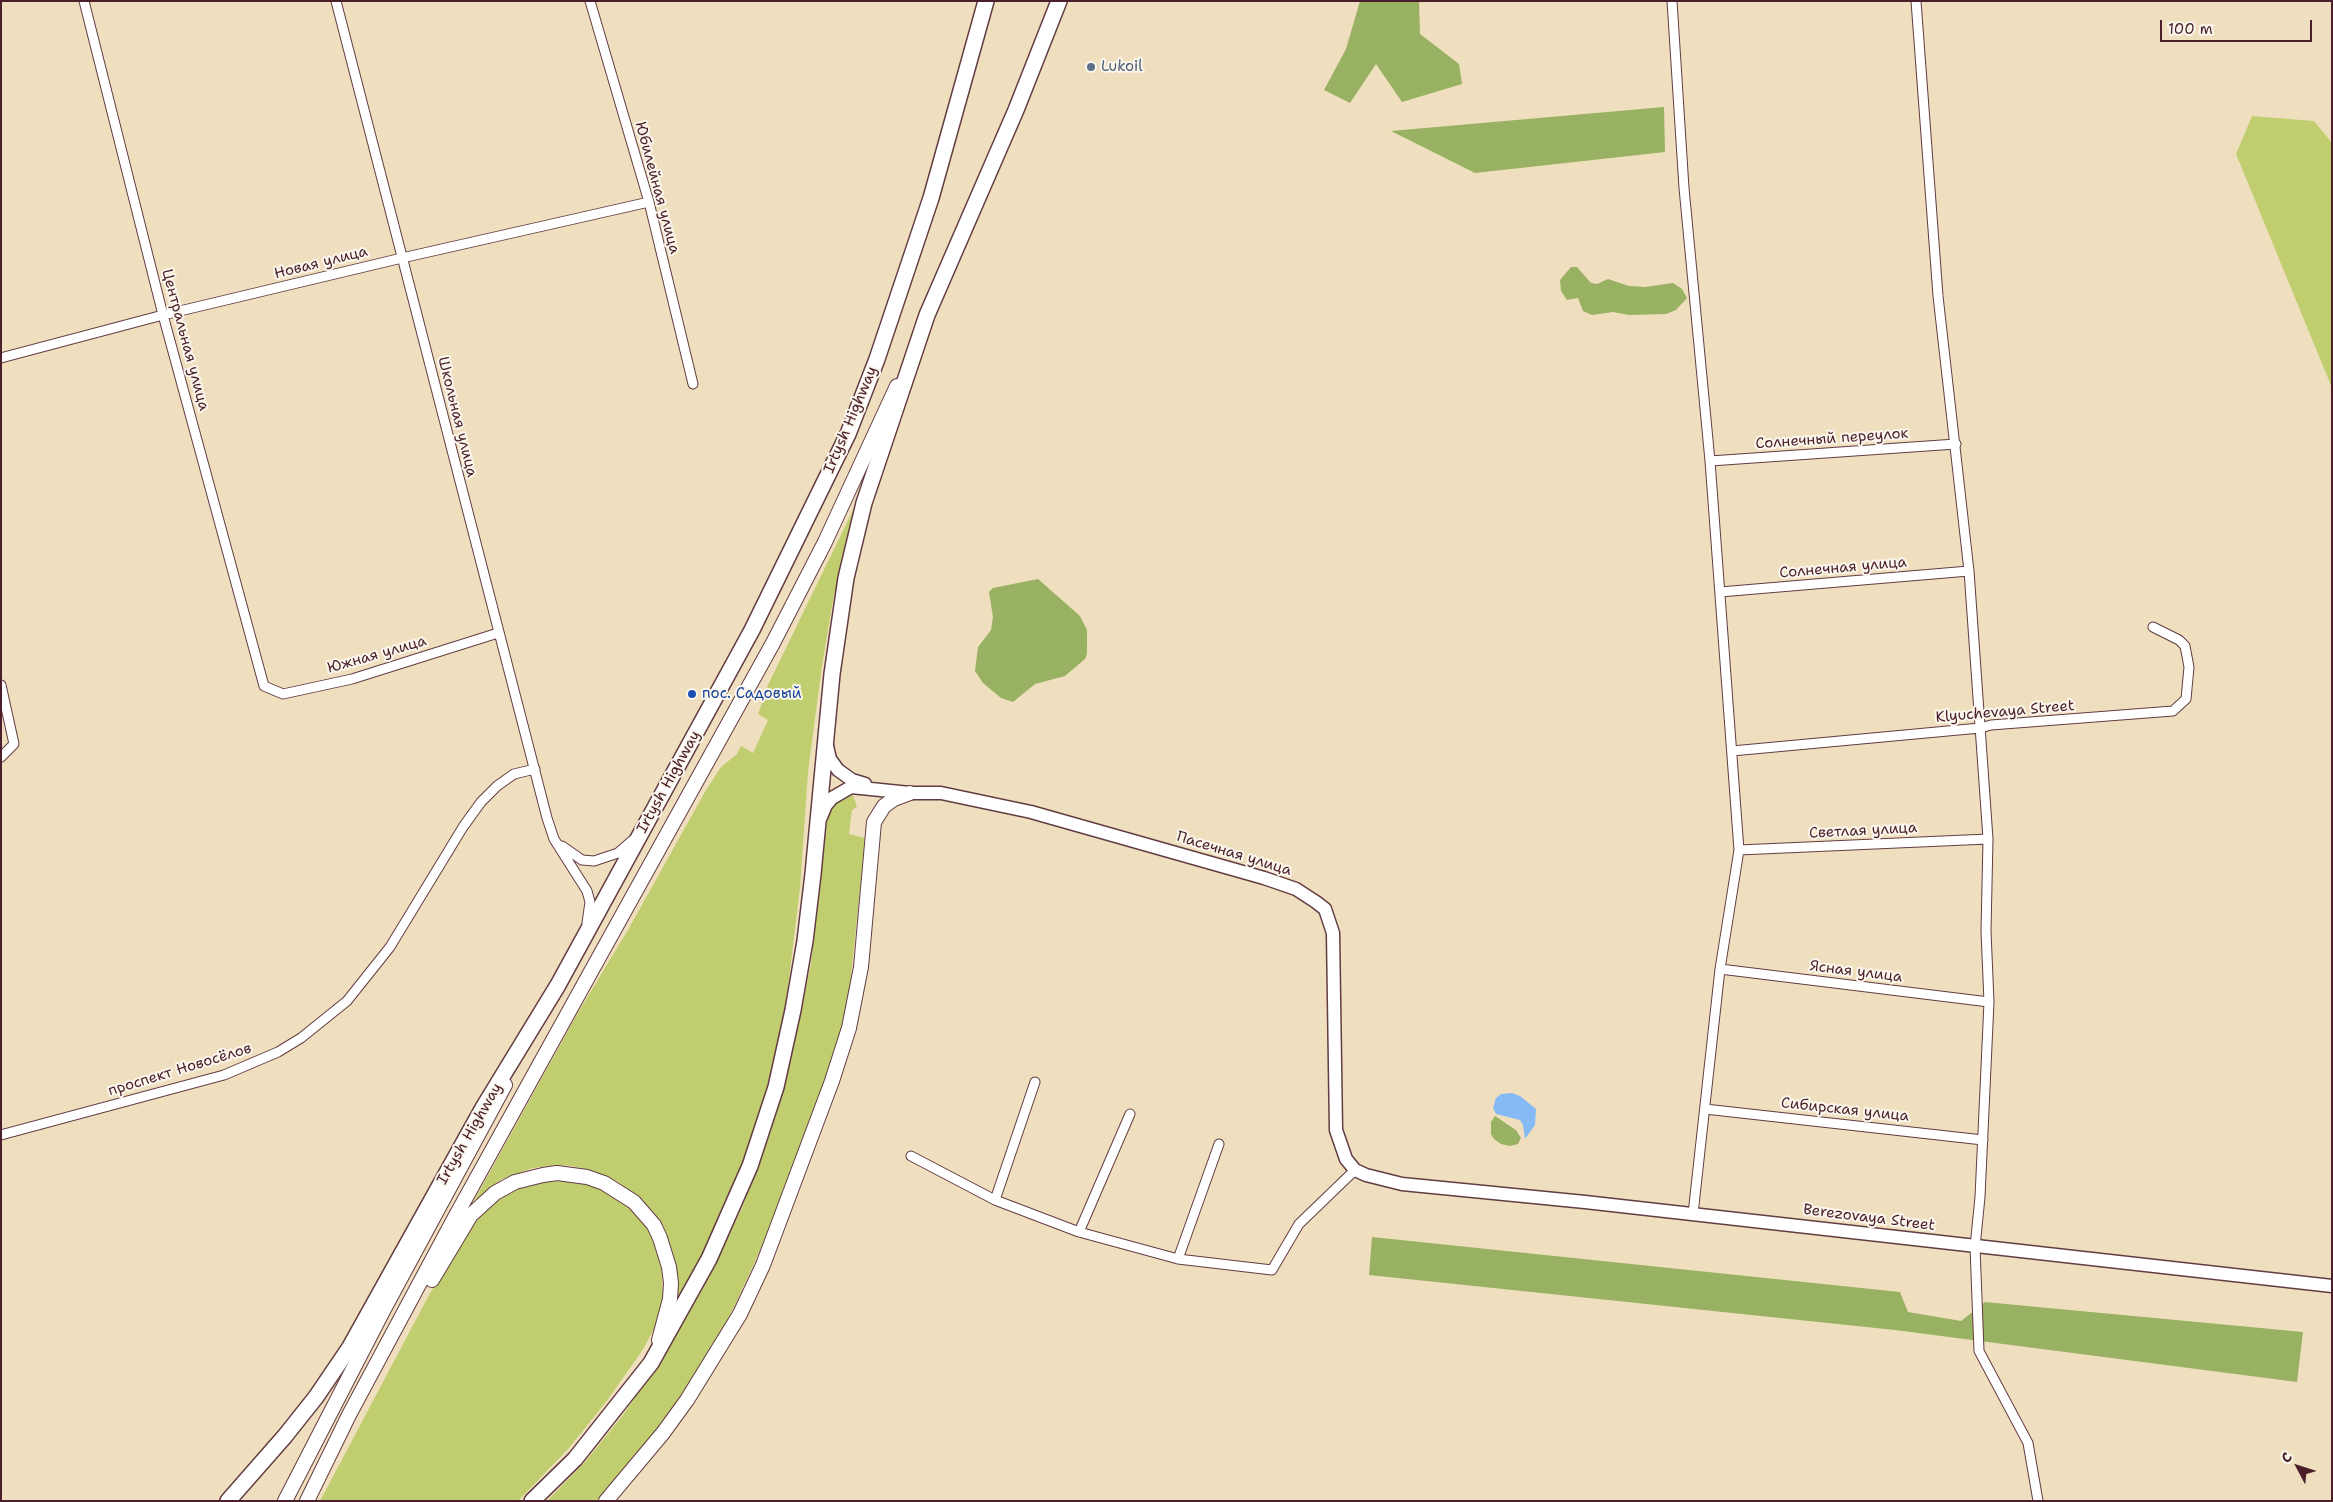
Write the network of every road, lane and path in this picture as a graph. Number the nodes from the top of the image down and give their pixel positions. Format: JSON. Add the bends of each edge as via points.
{"nodes":[{"id":1,"x":84,"y":1,"type":"edge"},
{"id":2,"x":336,"y":1,"type":"edge"},
{"id":3,"x":590,"y":1,"type":"edge"},
{"id":4,"x":986,"y":1,"type":"edge"},
{"id":5,"x":1059,"y":1,"type":"edge"},
{"id":6,"x":1672,"y":1,"type":"edge"},
{"id":7,"x":1916,"y":1,"type":"edge"},
{"id":8,"x":648,"y":202,"type":"junction"},
{"id":9,"x":402,"y":258,"type":"junction"},
{"id":10,"x":163,"y":315,"type":"junction"},
{"id":11,"x":927,"y":315,"type":"junction"},
{"id":12,"x":1,"y":358,"type":"edge"},
{"id":13,"x":692,"y":384,"type":"dead end"},
{"id":14,"x":1956,"y":444,"type":"junction"},
{"id":15,"x":1710,"y":461,"type":"junction"},
{"id":16,"x":1969,"y":571,"type":"junction"},
{"id":17,"x":1720,"y":592,"type":"junction"},
{"id":18,"x":2153,"y":628,"type":"dead end"},
{"id":19,"x":498,"y":633,"type":"junction"},
{"id":20,"x":1,"y":685,"type":"edge"},
{"id":21,"x":264,"y":686,"type":"joint"},
{"id":22,"x":1980,"y":728,"type":"junction"},
{"id":23,"x":825,"y":734,"type":"junction"},
{"id":24,"x":1732,"y":751,"type":"junction"},
{"id":25,"x":1,"y":757,"type":"edge"},
{"id":26,"x":535,"y":769,"type":"junction"},
{"id":27,"x":879,"y":789,"type":"junction"},
{"id":28,"x":910,"y":793,"type":"junction"},
{"id":29,"x":640,"y":833,"type":"junction"},
{"id":30,"x":554,"y":839,"type":"junction"},
{"id":31,"x":1988,"y":839,"type":"junction"},
{"id":32,"x":1739,"y":850,"type":"junction"},
{"id":33,"x":805,"y":941,"type":"junction"},
{"id":34,"x":580,"y":945,"type":"junction"},
{"id":35,"x":1720,"y":969,"type":"junction"},
{"id":36,"x":558,"y":985,"type":"junction"},
{"id":37,"x":1989,"y":1002,"type":"junction"},
{"id":38,"x":1035,"y":1082,"type":"dead end"},
{"id":39,"x":1705,"y":1109,"type":"junction"},
{"id":40,"x":1130,"y":1114,"type":"dead end"},
{"id":41,"x":1,"y":1135,"type":"edge"},
{"id":42,"x":1983,"y":1140,"type":"junction"},
{"id":43,"x":1219,"y":1144,"type":"dead end"},
{"id":44,"x":911,"y":1156,"type":"dead end"},
{"id":45,"x":1356,"y":1170,"type":"junction"},
{"id":46,"x":995,"y":1200,"type":"junction"},
{"id":47,"x":1693,"y":1214,"type":"junction"},
{"id":48,"x":1079,"y":1232,"type":"junction"},
{"id":49,"x":1975,"y":1247,"type":"junction"},
{"id":50,"x":1178,"y":1258,"type":"junction"},
{"id":51,"x":2332,"y":1286,"type":"edge"},
{"id":52,"x":651,"y":1363,"type":"junction"},
{"id":53,"x":228,"y":1501,"type":"edge"},
{"id":54,"x":285,"y":1501,"type":"edge"},
{"id":55,"x":307,"y":1501,"type":"edge"},
{"id":56,"x":532,"y":1501,"type":"edge"},
{"id":57,"x":606,"y":1501,"type":"edge"},
{"id":58,"x":2038,"y":1501,"type":"edge"}],
"edges":[{"from":1,"to":10,"type":"street","name":"Центральная улица"},
{"from":2,"to":9,"type":"street","name":"Школьная улица"},
{"from":3,"to":8,"type":"street","name":"Юбилейная улица"},
{"from":4,"to":29,"type":"highway","name":"Irtysh Highway","via":[[931,198],[848,434],[752,630]]},
{"from":5,"to":11,"type":"highway","via":[[1013,118]]},
{"from":6,"to":15,"type":"street","via":[[1684,188]]},
{"from":7,"to":14,"type":"street","via":[[1938,296]]},
{"from":8,"to":9,"type":"street","name":"Новая улица"},
{"from":8,"to":13,"type":"street","name":"Юбилейная улица"},
{"from":9,"to":10,"type":"street","name":"Новая улица"},
{"from":9,"to":19,"type":"street","name":"Школьная улица"},
{"from":10,"to":12,"type":"street","name":"Новая улица"},
{"from":10,"to":21,"type":"street","name":"Центральная улица"},
{"from":11,"to":23,"type":"highway","via":[[864,503],[853,548],[841,610]]},
{"from":11,"to":55,"type":"main road","via":[[871,445],[773,643],[450,1227],[349,1415]]},
{"from":14,"to":15,"type":"street","name":"Солнечный переулок"},
{"from":14,"to":16,"type":"street"},
{"from":15,"to":17,"type":"street"},
{"from":16,"to":17,"type":"street","name":"Солнечная улица"},
{"from":16,"to":22,"type":"street"},
{"from":17,"to":24,"type":"street"},
{"from":18,"to":22,"type":"street","name":"Klyuchevaya Street","via":[[2185,646],[2189,668],[2186,700],[2173,711]]},
{"from":19,"to":21,"type":"street","name":"Южная улица","via":[[352,679],[283,694]]},
{"from":19,"to":26,"type":"street","name":"Школьная улица"},
{"from":20,"to":25,"type":"street","via":[[14,744]]},
{"from":22,"to":24,"type":"street","name":"Klyuchevaya Street"},
{"from":22,"to":31,"type":"street"},
{"from":23,"to":27,"type":"main road","via":[[830,759],[838,770],[852,780]]},
{"from":23,"to":33,"type":"highway"},
{"from":24,"to":32,"type":"street"},
{"from":26,"to":30,"type":"street","name":"Школьная улица"},
{"from":26,"to":41,"type":"street","name":"проспект Новосёлов","via":[[514,774],[481,802],[390,947],[347,1001],[301,1038],[278,1052],[224,1074]]},
{"from":27,"to":28,"type":"main road","name":"Пасечная улица"},
{"from":27,"to":33,"type":"main road","via":[[844,789],[824,809],[813,905]]},
{"from":28,"to":45,"type":"main road","name":"Пасечная улица","via":[[942,793],[1030,812],[1264,878],[1296,889],[1325,909],[1333,933],[1336,1130],[1346,1159]]},
{"from":28,"to":57,"type":"main road","via":[[884,806],[874,822],[861,967],[849,1028],[763,1265],[740,1314],[687,1400]]},
{"from":29,"to":30,"type":"street","via":[[618,853],[594,861],[572,855]]},
{"from":29,"to":34,"type":"highway","name":"Irtysh Highway"},
{"from":30,"to":34,"type":"street","name":"Школьная улица","via":[[590,902]]},
{"from":31,"to":32,"type":"street","name":"Светлая улица"},
{"from":31,"to":37,"type":"street","via":[[1986,931]]},
{"from":32,"to":35,"type":"street"},
{"from":33,"to":52,"type":"highway","via":[[782,1060],[750,1166],[709,1259]]},
{"from":34,"to":36,"type":"highway","name":"Irtysh Highway"},
{"from":35,"to":37,"type":"street","name":"Ясная улица"},
{"from":35,"to":39,"type":"street"},
{"from":36,"to":53,"type":"highway","name":"Irtysh Highway","via":[[484,1108],[350,1347],[316,1397]]},
{"from":36,"to":54,"type":"main road"},
{"from":37,"to":42,"type":"street"},
{"from":38,"to":46,"type":"street"},
{"from":39,"to":42,"type":"street","name":"Сибирская улица"},
{"from":39,"to":47,"type":"street"},
{"from":40,"to":48,"type":"street"},
{"from":42,"to":49,"type":"street"},
{"from":43,"to":50,"type":"street"},
{"from":44,"to":46,"type":"street"},
{"from":45,"to":47,"type":"main road","name":"Berezovaya Street","via":[[1402,1184]]},
{"from":45,"to":50,"type":"street","via":[[1299,1224],[1272,1270]]},
{"from":46,"to":48,"type":"street"},
{"from":47,"to":49,"type":"main road","name":"Berezovaya Street"},
{"from":48,"to":50,"type":"street"},
{"from":49,"to":51,"type":"main road","name":"Berezovaya Street"},
{"from":49,"to":58,"type":"street","via":[[1979,1352],[2028,1443]]},
{"from":52,"to":55,"type":"main road","via":[[664,1324],[670,1283],[665,1253],[654,1225],[634,1202],[619,1191],[587,1177],[557,1173],[515,1182],[483,1203],[462,1229]]},
{"from":52,"to":56,"type":"highway","via":[[575,1459]]}]}
